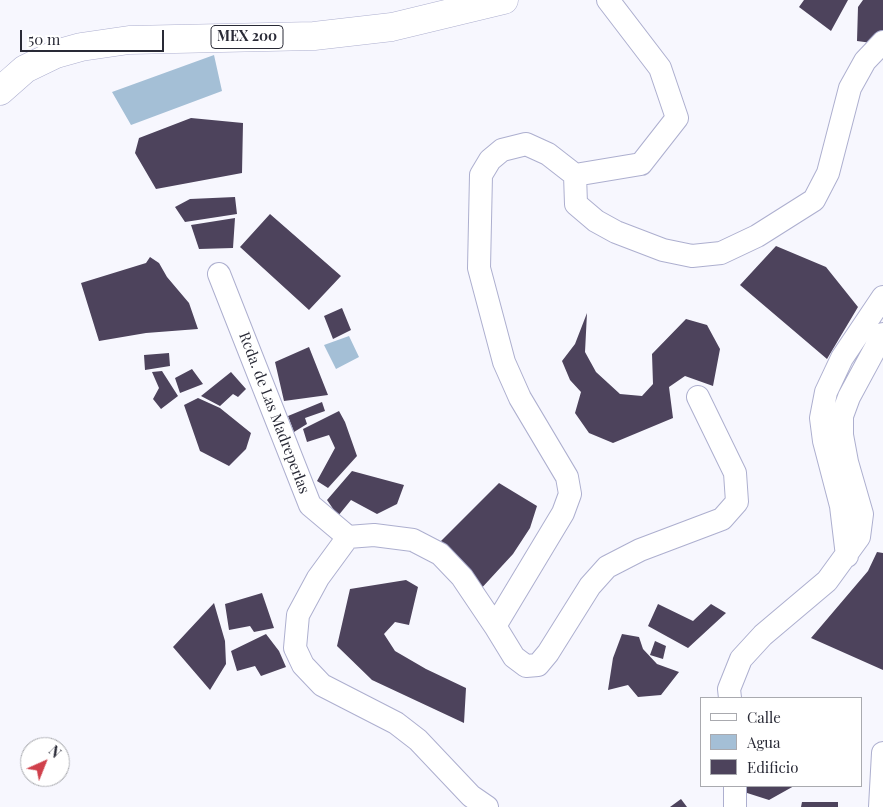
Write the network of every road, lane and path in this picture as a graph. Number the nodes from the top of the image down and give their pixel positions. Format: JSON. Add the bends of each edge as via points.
{"nodes":[{"id":1,"x":504,"y":0,"type":"edge"},
{"id":2,"x":608,"y":0,"type":"edge"},
{"id":3,"x":883,"y":42,"type":"edge"},
{"id":4,"x":0,"y":91,"type":"edge"},
{"id":5,"x":575,"y":175,"type":"junction"},
{"id":6,"x":219,"y":274,"type":"dead end"},
{"id":7,"x":883,"y":298,"type":"edge"},
{"id":8,"x":883,"y":334,"type":"edge"},
{"id":9,"x":698,"y":397,"type":"dead end"},
{"id":10,"x":348,"y":537,"type":"junction"},
{"id":11,"x":847,"y":556,"type":"junction"},
{"id":12,"x":495,"y":626,"type":"junction"},
{"id":13,"x":730,"y":697,"type":"edge"},
{"id":14,"x":883,"y":753,"type":"edge"},
{"id":15,"x":735,"y":787,"type":"edge"},
{"id":16,"x":487,"y":807,"type":"edge"},
{"id":17,"x":735,"y":807,"type":"edge"},
{"id":18,"x":880,"y":807,"type":"edge"}],
"edges":[{"from":1,"to":4,"type":"highway","number":"MEX 200","via":[[392,27],[314,36],[128,40],[81,47],[56,54],[25,69]]},
{"from":2,"to":5,"type":"street","via":[[660,68],[677,118],[641,164]]},
{"from":3,"to":5,"type":"street","via":[[865,61],[850,88],[828,173],[814,200],[757,236],[721,252],[692,256],[663,250],[603,225],[576,204]]},
{"from":5,"to":12,"type":"street","via":[[548,154],[526,144],[502,150],[481,174],[478,268],[504,362],[520,398],[567,477],[570,494],[563,513]]},
{"from":6,"to":10,"type":"street","name":"Rcda. de Las Madreperlas","via":[[310,505]]},
{"from":7,"to":11,"type":"street","via":[[842,358],[826,392],[821,418],[841,506]]},
{"from":8,"to":11,"type":"street","via":[[849,396],[842,416],[847,462],[862,514],[859,537]]},
{"from":9,"to":12,"type":"street","via":[[735,473],[737,502],[722,518],[640,550],[607,567],[590,586],[538,665],[526,666],[514,657]]},
{"from":10,"to":12,"type":"street","via":[[374,535],[413,540],[440,554],[462,577]]},
{"from":10,"to":16,"type":"street","via":[[318,578],[298,615],[295,648],[303,665],[322,685],[396,722],[418,740],[471,796]]},
{"from":11,"to":13,"type":"street","via":[[827,581],[764,635],[741,660],[729,689]]},
{"from":14,"to":18,"type":"street"},
{"from":15,"to":17,"type":"street"}]}
